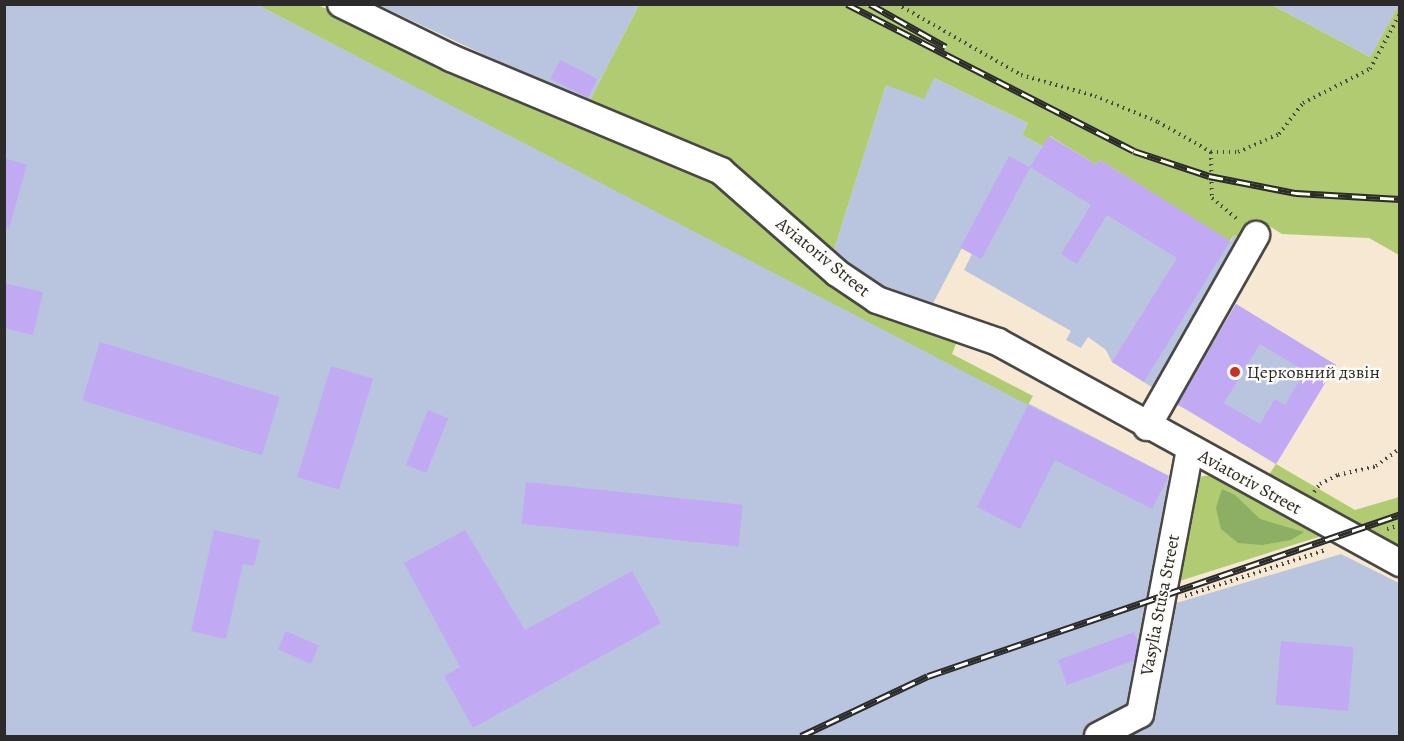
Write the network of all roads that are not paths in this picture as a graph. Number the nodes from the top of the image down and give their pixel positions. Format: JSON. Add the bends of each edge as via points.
{"nodes":[{"id":1,"x":341,"y":4,"type":"edge"},
{"id":2,"x":1256,"y":235,"type":"road end"},
{"id":3,"x":1147,"y":427,"type":"junction"},
{"id":4,"x":1190,"y":449,"type":"junction"},
{"id":5,"x":1400,"y":563,"type":"edge"},
{"id":6,"x":1098,"y":736,"type":"edge"}],
"edges":[{"from":1,"to":3,"type":"street","name":"Aviatoriv Street","via":[[451,58],[721,171],[837,273],[877,300],[998,342]]},
{"from":2,"to":3,"type":"street"},
{"from":3,"to":4,"type":"street","name":"Aviatoriv Street"},
{"from":4,"to":5,"type":"street","name":"Aviatoriv Street"},
{"from":4,"to":6,"type":"street","name":"Vasylia Stusa Street","via":[[1140,714]]}]}
